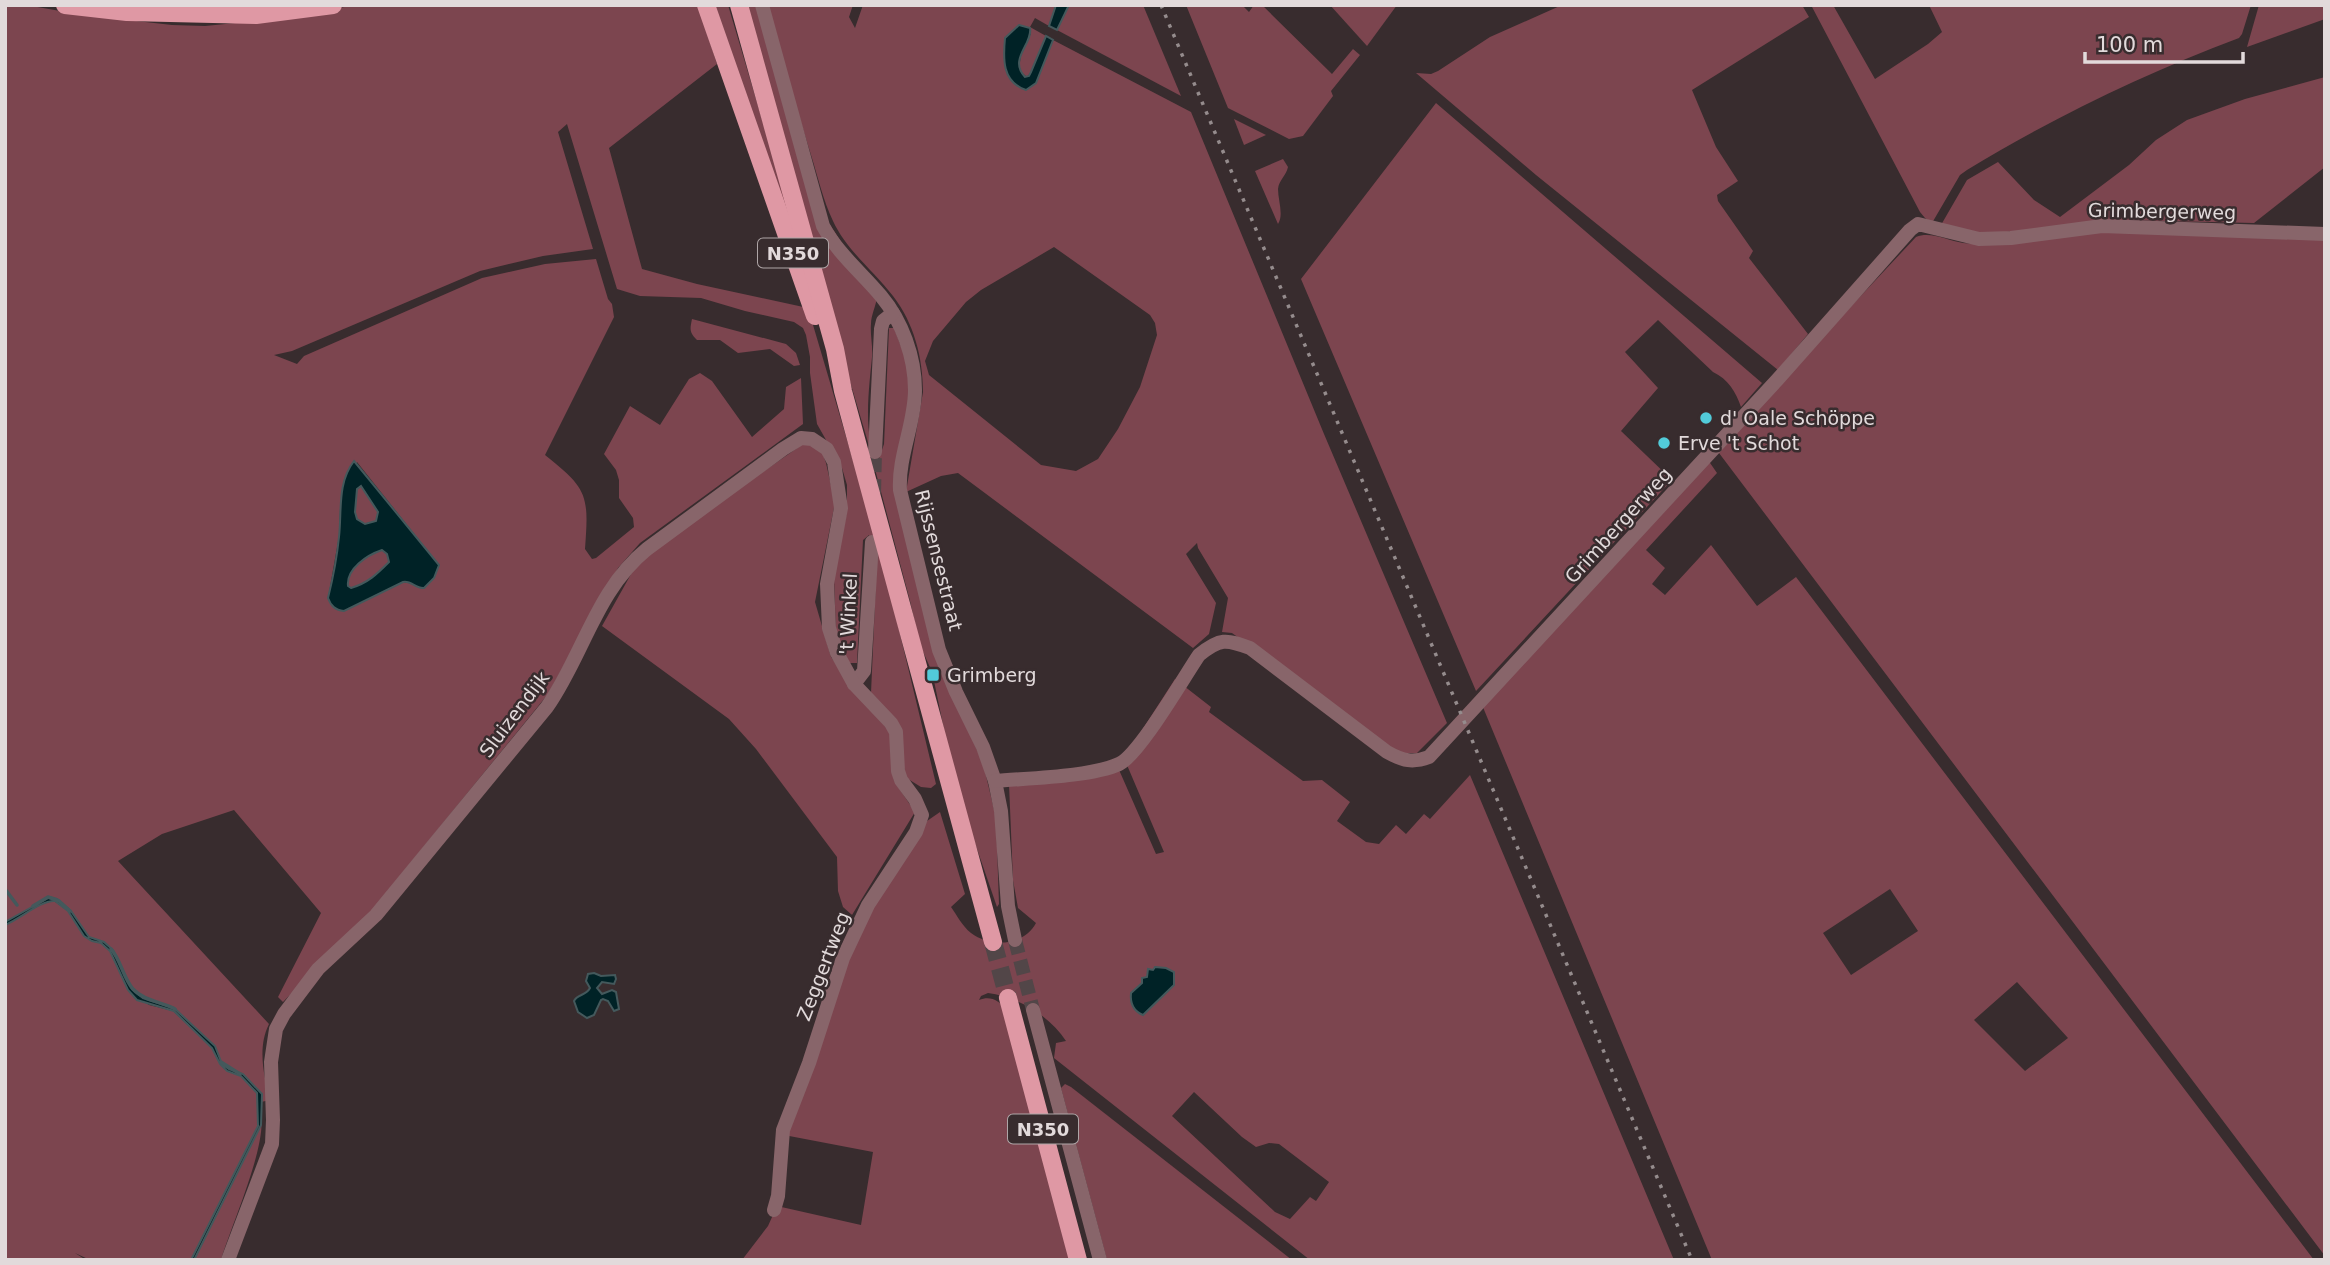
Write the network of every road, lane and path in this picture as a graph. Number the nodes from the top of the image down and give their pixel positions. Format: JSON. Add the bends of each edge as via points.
{"nodes":[{"id":1,"x":65,"y":5,"type":"edge"},
{"id":2,"x":261,"y":5,"type":"edge"},
{"id":3,"x":333,"y":5,"type":"edge"},
{"id":4,"x":706,"y":5,"type":"edge"},
{"id":5,"x":739,"y":5,"type":"edge"},
{"id":6,"x":762,"y":5,"type":"edge"},
{"id":7,"x":215,"y":13,"type":"junction"},
{"id":8,"x":2325,"y":234,"type":"edge"},
{"id":9,"x":893,"y":313,"type":"junction"},
{"id":10,"x":843,"y":391,"type":"junction"},
{"id":11,"x":875,"y":452,"type":"tunnel mouth"},
{"id":12,"x":872,"y":542,"type":"dead end"},
{"id":13,"x":854,"y":684,"type":"junction"},
{"id":14,"x":995,"y":781,"type":"junction"},
{"id":15,"x":1015,"y":940,"type":"tunnel mouth"},
{"id":16,"x":993,"y":942,"type":"tunnel mouth"},
{"id":17,"x":1008,"y":998,"type":"tunnel mouth"},
{"id":18,"x":1032,"y":1010,"type":"tunnel mouth"},
{"id":19,"x":774,"y":1210,"type":"dead end"},
{"id":20,"x":228,"y":1260,"type":"edge"},
{"id":21,"x":1078,"y":1260,"type":"edge"},
{"id":22,"x":1100,"y":1260,"type":"edge"}],
"edges":[{"from":1,"to":7,"type":"main road","via":[[127,12]]},
{"from":2,"to":7,"type":"main road"},
{"from":3,"to":7,"type":"main road","via":[[286,13]]},
{"from":4,"to":10,"type":"main road","number":"N350"},
{"from":5,"to":10,"type":"main road","number":"N350"},
{"from":6,"to":9,"type":"street","name":"Rijssensestraat","via":[[823,226],[840,253]]},
{"from":8,"to":14,"type":"street","name":"Grimbergerweg","via":[[2102,226],[1979,239],[1918,224],[1429,757],[1415,762],[1387,752],[1250,648],[1229,640],[1214,643],[1199,655],[1136,750],[1121,764],[1099,771]]},
{"from":9,"to":11,"type":"street","via":[[881,329]]},
{"from":9,"to":14,"type":"street","name":"Rijssensestraat","via":[[910,352],[915,382],[900,474],[902,505],[939,650]]},
{"from":10,"to":16,"type":"main road","number":"N350"},
{"from":12,"to":13,"type":"street","name":"'t Winkel","via":[[864,671]]},
{"from":13,"to":19,"type":"street","name":"Zeggertweg","via":[[896,732],[898,771],[922,819],[858,921],[843,958],[783,1130]]},
{"from":13,"to":20,"type":"street","name":"Sluizendijk","via":[[833,642],[827,616],[827,584],[841,508],[837,473],[827,449],[801,438],[626,568],[606,595],[547,707],[376,915],[318,969],[289,1007],[278,1024],[273,1045],[272,1144]]},
{"from":14,"to":15,"type":"street","name":"Rijssensestraat"},
{"from":17,"to":21,"type":"main road","number":"N350"},
{"from":18,"to":22,"type":"street"}]}
